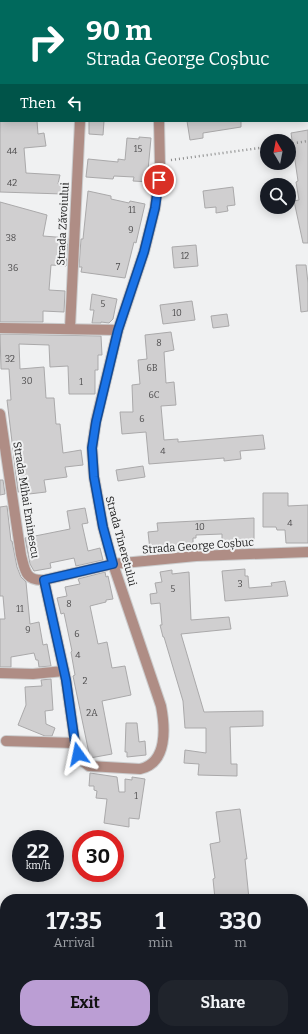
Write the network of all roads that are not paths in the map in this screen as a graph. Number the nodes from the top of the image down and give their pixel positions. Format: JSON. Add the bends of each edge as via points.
{"nodes":[{"id":1,"x":80,"y":122,"type":"edge"},
{"id":2,"x":159,"y":122,"type":"edge"},
{"id":3,"x":0,"y":328,"type":"edge"},
{"id":4,"x":70,"y":328,"type":"junction"},
{"id":5,"x":118,"y":330,"type":"junction"},
{"id":6,"x":0,"y":414,"type":"edge"},
{"id":7,"x":308,"y":552,"type":"edge"},
{"id":8,"x":113,"y":564,"type":"junction"},
{"id":9,"x":44,"y":580,"type":"junction"},
{"id":10,"x":64,"y":671,"type":"junction"},
{"id":11,"x":0,"y":674,"type":"edge"},
{"id":12,"x":6,"y":740,"type":"dead end"},
{"id":13,"x":75,"y":743,"type":"junction"}],
"edges":[{"from":1,"to":4,"type":"street","name":"Strada Zăvoiului"},
{"from":2,"to":5,"type":"street","name":"Strada Tineretului","via":[[161,162],[153,216]]},
{"from":3,"to":4,"type":"street"},
{"from":4,"to":5,"type":"street"},
{"from":5,"to":8,"type":"street","name":"Strada Tineretului","via":[[92,448],[94,477],[103,527]]},
{"from":6,"to":9,"type":"street","name":"Strada Mihai Eminescu","via":[[21,555],[31,578],[36,581]]},
{"from":7,"to":8,"type":"street","name":"Strada George Coșbuc","via":[[196,556]]},
{"from":8,"to":9,"type":"street","name":"Strada George Coșbuc"},
{"from":8,"to":13,"type":"street","name":"Strada Tineretului","via":[[160,706],[164,722],[163,738],[158,758],[147,768],[140,769],[89,766],[78,754]]},
{"from":9,"to":10,"type":"street"},
{"from":10,"to":11,"type":"street"},
{"from":10,"to":13,"type":"street"},
{"from":12,"to":13,"type":"street"}]}
